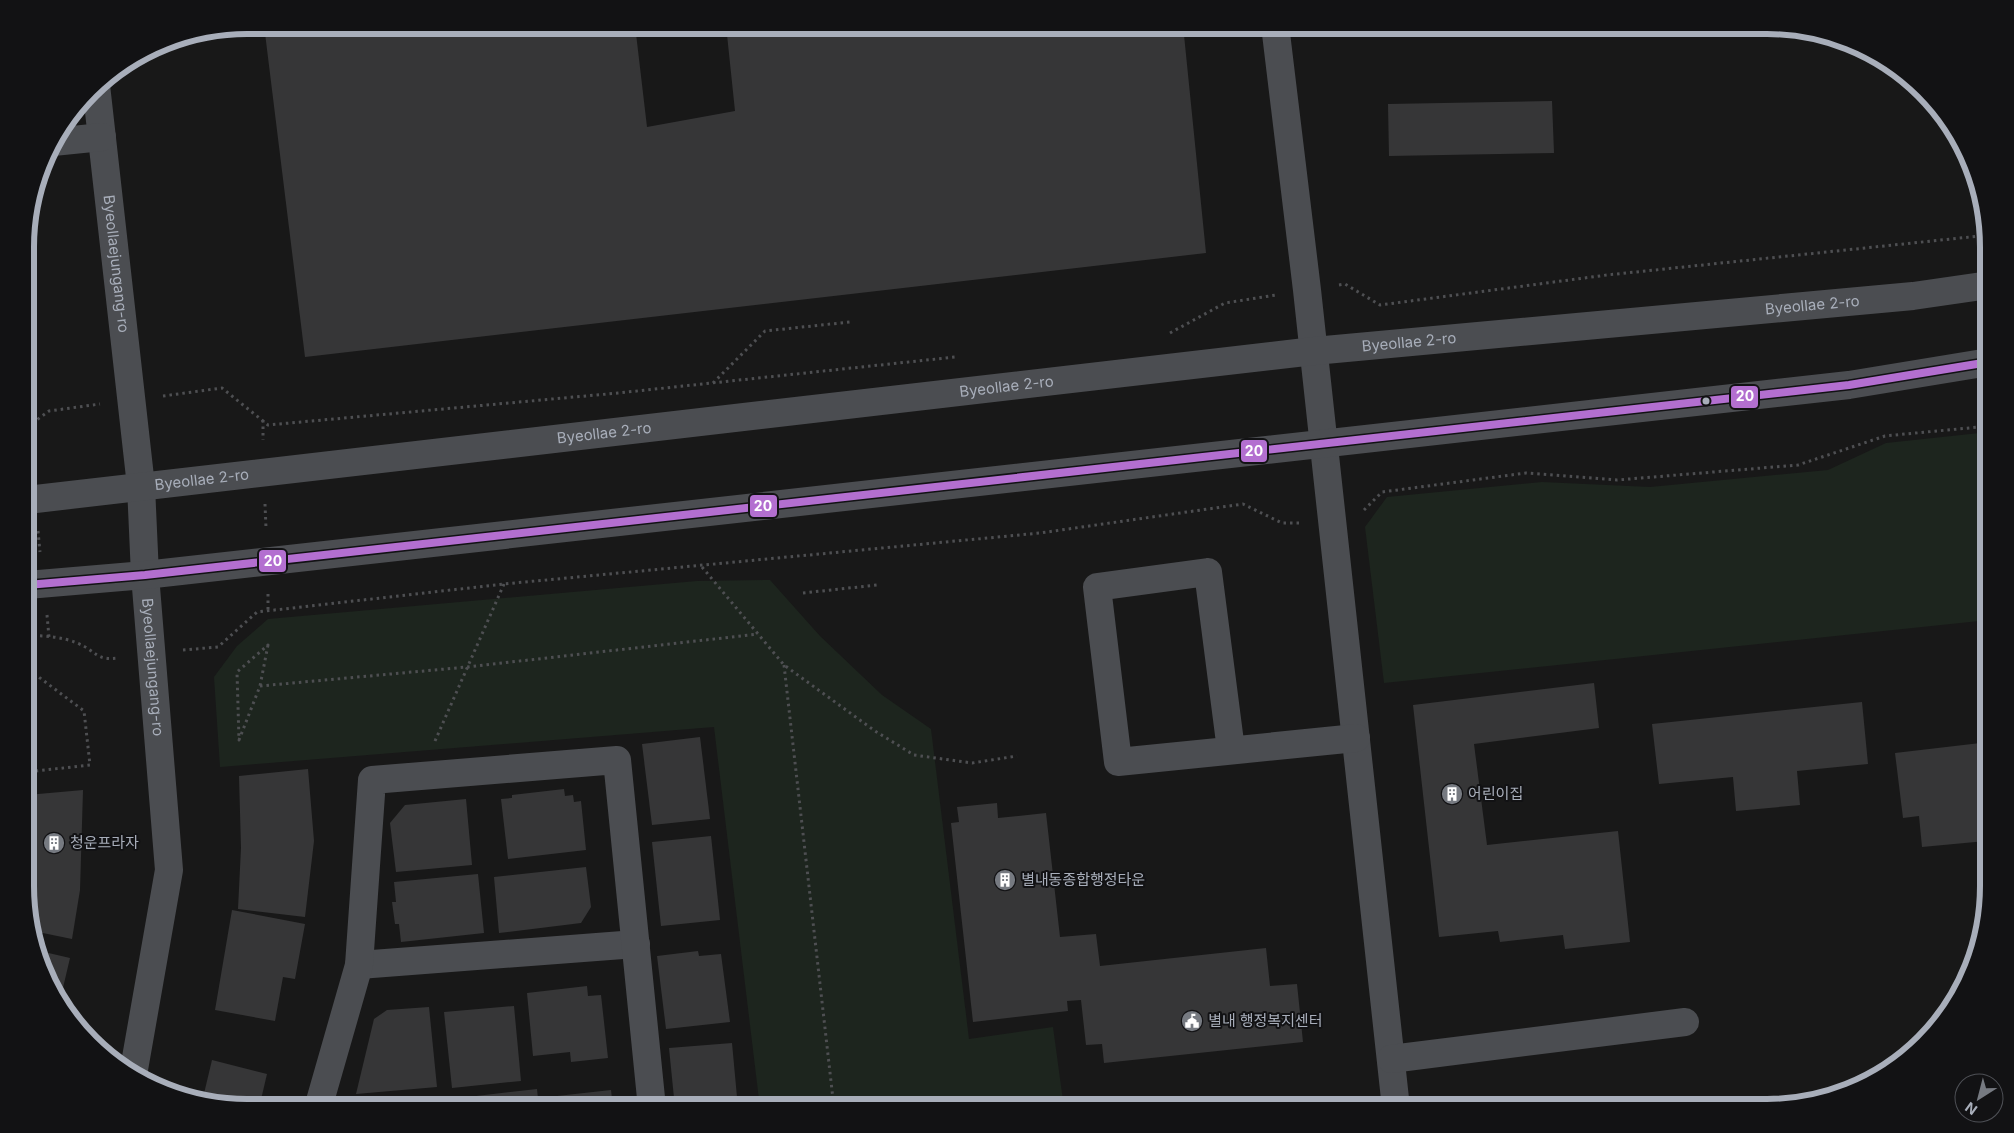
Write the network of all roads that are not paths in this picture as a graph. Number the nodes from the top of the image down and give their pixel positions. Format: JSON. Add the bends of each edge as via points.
{"nodes":[{"id":1,"x":1277,"y":34,"type":"edge"},
{"id":2,"x":97,"y":95,"type":"edge"},
{"id":3,"x":102,"y":137,"type":"junction"},
{"id":4,"x":61,"y":141,"type":"edge"},
{"id":5,"x":1980,"y":276,"type":"edge"},
{"id":6,"x":1980,"y":287,"type":"edge"},
{"id":7,"x":1913,"y":296,"type":"junction"},
{"id":8,"x":1314,"y":352,"type":"junction"},
{"id":9,"x":1980,"y":363,"type":"edge"},
{"id":10,"x":1980,"y":381,"type":"edge"},
{"id":11,"x":1848,"y":384,"type":"junction"},
{"id":12,"x":1324,"y":443,"type":"junction"},
{"id":13,"x":141,"y":486,"type":"junction"},
{"id":14,"x":34,"y":499,"type":"edge"},
{"id":15,"x":145,"y":575,"type":"junction"},
{"id":16,"x":34,"y":584,"type":"edge"},
{"id":17,"x":1356,"y":738,"type":"junction"},
{"id":18,"x":1231,"y":750,"type":"junction"},
{"id":19,"x":636,"y":944,"type":"junction"},
{"id":20,"x":359,"y":965,"type":"junction"},
{"id":21,"x":1685,"y":1022,"type":"dead end"},
{"id":22,"x":1391,"y":1059,"type":"junction"},
{"id":23,"x":135,"y":1067,"type":"edge"},
{"id":24,"x":321,"y":1099,"type":"edge"},
{"id":25,"x":651,"y":1099,"type":"edge"},
{"id":26,"x":1395,"y":1099,"type":"edge"}],
"edges":[{"from":1,"to":8,"type":"street"},
{"from":2,"to":3,"type":"street","name":"Byeollaejungang-ro"},
{"from":3,"to":4,"type":"street"},
{"from":3,"to":13,"type":"street","name":"Byeollaejungang-ro"},
{"from":5,"to":7,"type":"street"},
{"from":6,"to":7,"type":"street","name":"Byeollae 2-ro"},
{"from":7,"to":8,"type":"street","name":"Byeollae 2-ro"},
{"from":8,"to":12,"type":"street"},
{"from":8,"to":13,"type":"street","name":"Byeollae 2-ro"},
{"from":9,"to":11,"type":"street"},
{"from":10,"to":11,"type":"street"},
{"from":11,"to":12,"type":"street"},
{"from":12,"to":15,"type":"street"},
{"from":12,"to":17,"type":"street"},
{"from":13,"to":14,"type":"street","name":"Byeollae 2-ro"},
{"from":13,"to":15,"type":"street","name":"Byeollaejungang-ro"},
{"from":15,"to":16,"type":"street"},
{"from":15,"to":23,"type":"street","name":"Byeollaejungang-ro","via":[[169,870]]},
{"from":17,"to":18,"type":"street"},
{"from":17,"to":22,"type":"street"},
{"from":18,"to":18,"type":"street","via":[[1118,762],[1097,587],[1208,572]]},
{"from":19,"to":20,"type":"street"},
{"from":19,"to":20,"type":"street","via":[[617,760],[372,780]]},
{"from":19,"to":25,"type":"street"},
{"from":20,"to":24,"type":"street"},
{"from":21,"to":22,"type":"street"},
{"from":22,"to":26,"type":"street"}]}
